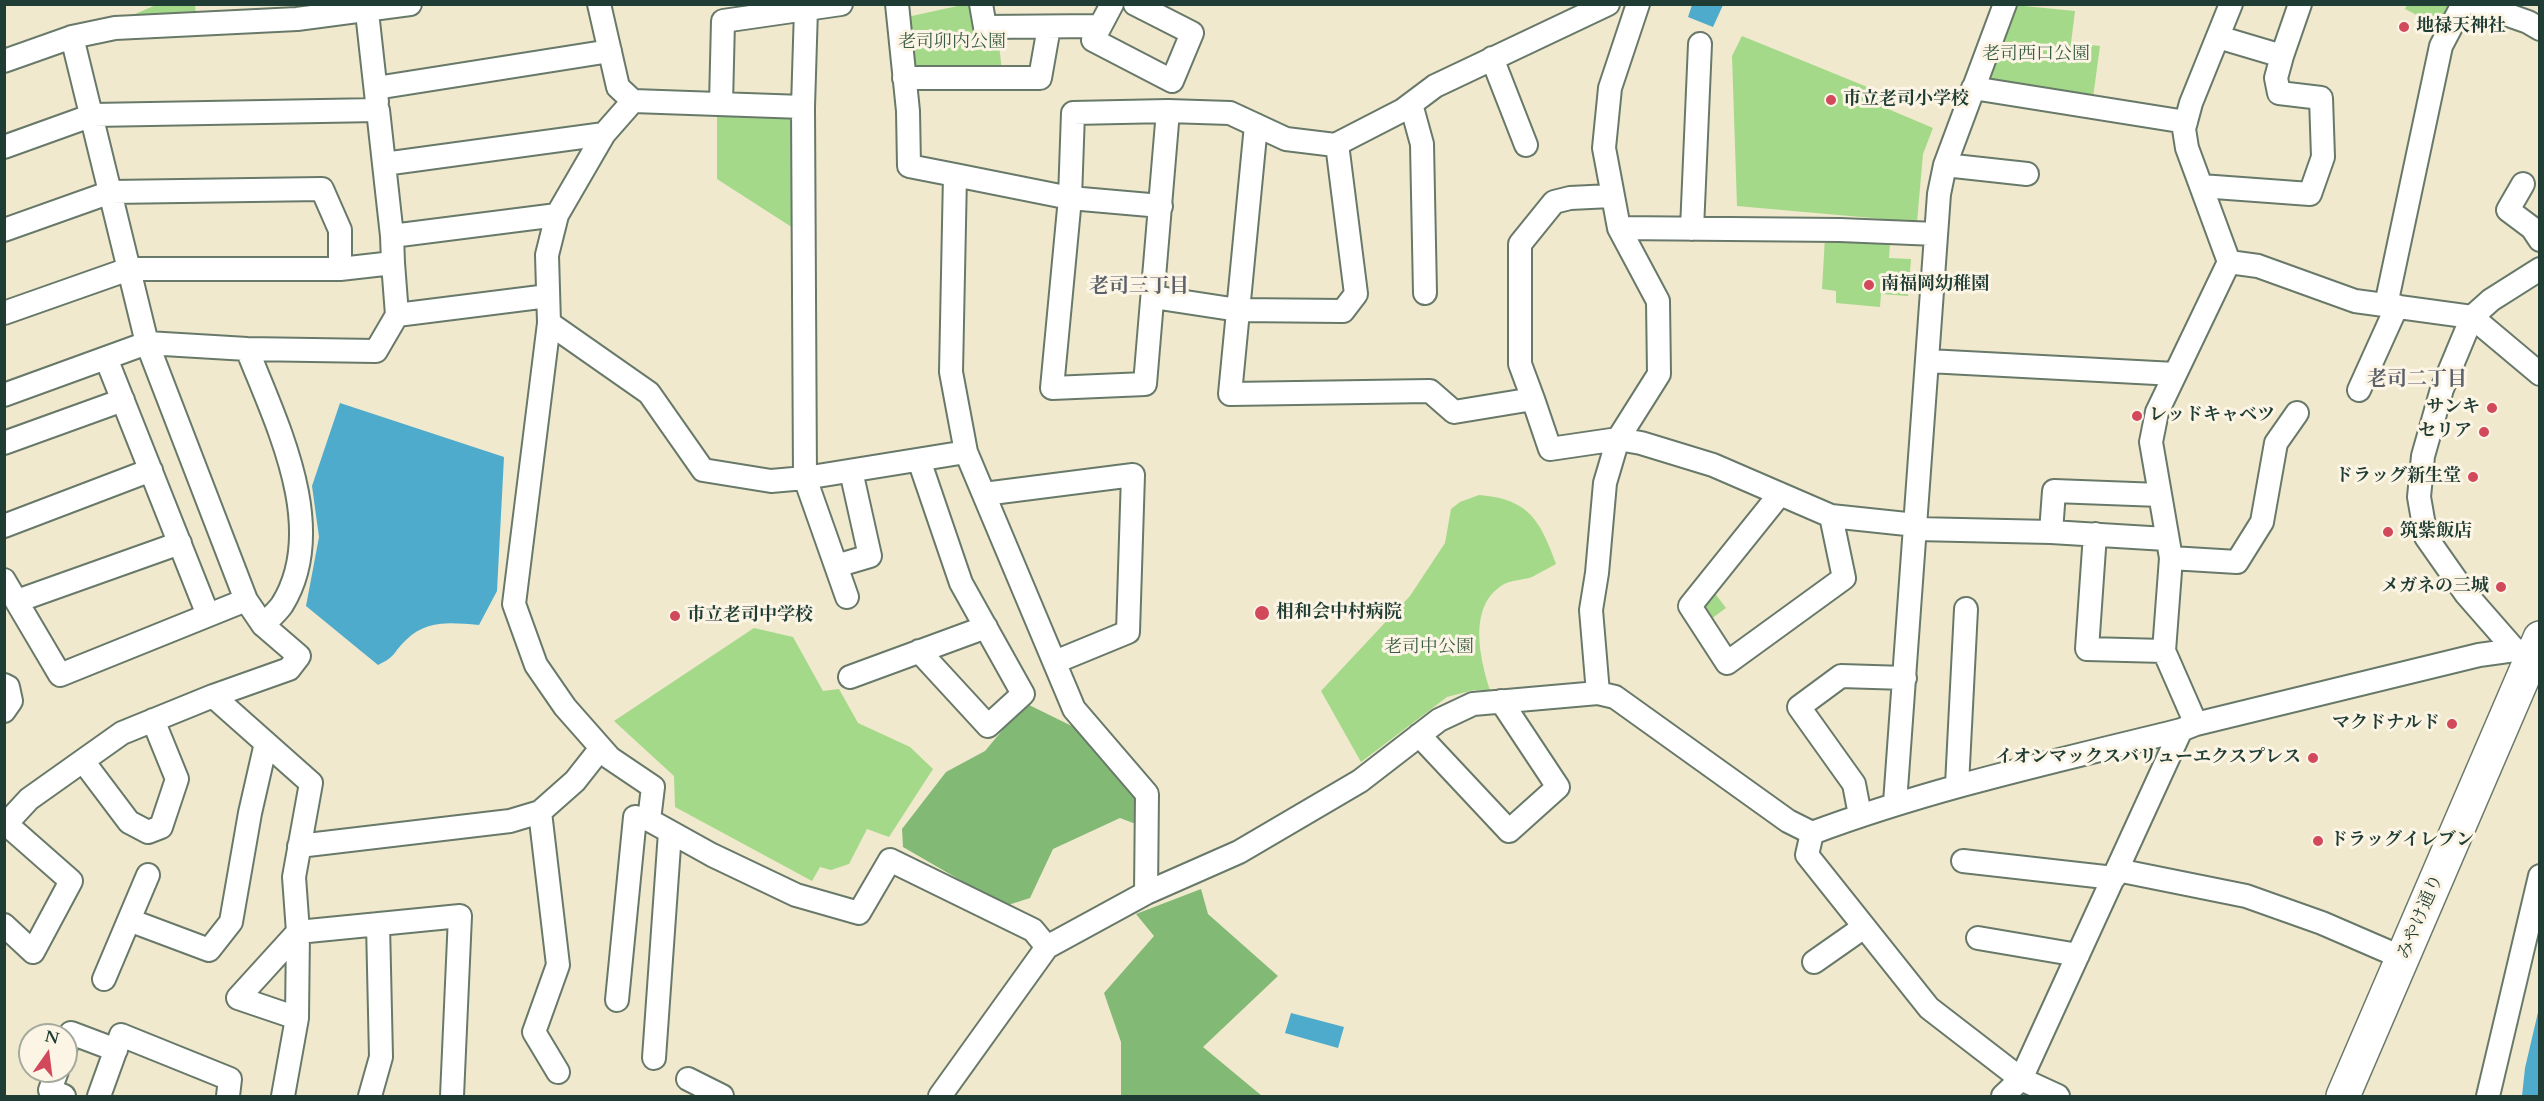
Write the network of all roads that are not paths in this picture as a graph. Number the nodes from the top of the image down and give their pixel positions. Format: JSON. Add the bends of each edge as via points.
{"nodes":[{"id":1,"x":410,"y":4,"type":"edge"},
{"id":2,"x":598,"y":4,"type":"edge"},
{"id":3,"x":842,"y":4,"type":"edge"},
{"id":4,"x":897,"y":4,"type":"edge"},
{"id":5,"x":981,"y":4,"type":"edge"},
{"id":6,"x":1112,"y":4,"type":"edge"},
{"id":7,"x":1135,"y":4,"type":"edge"},
{"id":8,"x":1608,"y":4,"type":"edge"},
{"id":9,"x":1638,"y":4,"type":"edge"},
{"id":10,"x":2005,"y":4,"type":"edge"},
{"id":11,"x":2231,"y":4,"type":"edge"},
{"id":12,"x":2300,"y":4,"type":"edge"},
{"id":13,"x":2463,"y":4,"type":"edge"},
{"id":14,"x":2477,"y":4,"type":"edge"},
{"id":15,"x":806,"y":9,"type":"junction"},
{"id":16,"x":368,"y":12,"type":"junction"},
{"id":17,"x":1100,"y":26,"type":"junction"},
{"id":18,"x":1049,"y":27,"type":"junction"},
{"id":19,"x":2540,"y":29,"type":"edge"},
{"id":20,"x":72,"y":37,"type":"junction"},
{"id":21,"x":2218,"y":37,"type":"junction"},
{"id":22,"x":1700,"y":44,"type":"dead end"},
{"id":23,"x":610,"y":51,"type":"junction"},
{"id":24,"x":2282,"y":56,"type":"junction"},
{"id":25,"x":1492,"y":58,"type":"junction"},
{"id":26,"x":4,"y":61,"type":"edge"},
{"id":27,"x":904,"y":78,"type":"junction"},
{"id":28,"x":1973,"y":88,"type":"junction"},
{"id":29,"x":377,"y":99,"type":"junction"},
{"id":30,"x":633,"y":101,"type":"junction"},
{"id":31,"x":722,"y":104,"type":"junction"},
{"id":32,"x":1411,"y":104,"type":"junction"},
{"id":33,"x":804,"y":108,"type":"junction"},
{"id":34,"x":1168,"y":111,"type":"junction"},
{"id":35,"x":93,"y":115,"type":"junction"},
{"id":36,"x":2186,"y":122,"type":"junction"},
{"id":37,"x":1256,"y":125,"type":"junction"},
{"id":38,"x":604,"y":134,"type":"junction"},
{"id":39,"x":1337,"y":144,"type":"junction"},
{"id":40,"x":1526,"y":145,"type":"dead end"},
{"id":41,"x":4,"y":147,"type":"edge"},
{"id":42,"x":384,"y":164,"type":"junction"},
{"id":43,"x":1945,"y":165,"type":"junction"},
{"id":44,"x":2027,"y":174,"type":"dead end"},
{"id":45,"x":955,"y":175,"type":"junction"},
{"id":46,"x":2523,"y":184,"type":"dead end"},
{"id":47,"x":2201,"y":186,"type":"junction"},
{"id":48,"x":111,"y":192,"type":"junction"},
{"id":49,"x":1611,"y":196,"type":"junction"},
{"id":50,"x":1070,"y":198,"type":"junction"},
{"id":51,"x":1161,"y":206,"type":"junction"},
{"id":52,"x":557,"y":215,"type":"junction"},
{"id":53,"x":1618,"y":228,"type":"junction"},
{"id":54,"x":1692,"y":229,"type":"junction"},
{"id":55,"x":4,"y":230,"type":"edge"},
{"id":56,"x":1936,"y":234,"type":"junction"},
{"id":57,"x":392,"y":236,"type":"junction"},
{"id":58,"x":2540,"y":240,"type":"edge"},
{"id":59,"x":2229,"y":262,"type":"junction"},
{"id":60,"x":393,"y":263,"type":"junction"},
{"id":61,"x":2540,"y":268,"type":"edge"},
{"id":62,"x":129,"y":269,"type":"junction"},
{"id":63,"x":340,"y":269,"type":"junction"},
{"id":64,"x":1425,"y":292,"type":"dead end"},
{"id":65,"x":548,"y":296,"type":"junction"},
{"id":66,"x":1153,"y":297,"type":"junction"},
{"id":67,"x":2391,"y":306,"type":"junction"},
{"id":68,"x":1238,"y":310,"type":"junction"},
{"id":69,"x":4,"y":313,"type":"edge"},
{"id":70,"x":397,"y":315,"type":"junction"},
{"id":71,"x":2472,"y":317,"type":"junction"},
{"id":72,"x":549,"y":323,"type":"junction"},
{"id":73,"x":147,"y":343,"type":"junction"},
{"id":74,"x":247,"y":349,"type":"junction"},
{"id":75,"x":106,"y":358,"type":"junction"},
{"id":76,"x":1928,"y":361,"type":"junction"},
{"id":77,"x":2175,"y":374,"type":"junction"},
{"id":78,"x":2540,"y":374,"type":"edge"},
{"id":79,"x":2359,"y":390,"type":"dead end"},
{"id":80,"x":4,"y":395,"type":"edge"},
{"id":81,"x":1533,"y":399,"type":"junction"},
{"id":82,"x":123,"y":400,"type":"junction"},
{"id":83,"x":2296,"y":413,"type":"dead end"},
{"id":84,"x":1618,"y":439,"type":"junction"},
{"id":85,"x":4,"y":442,"type":"edge"},
{"id":86,"x":966,"y":452,"type":"junction"},
{"id":87,"x":919,"y":460,"type":"junction"},
{"id":88,"x":151,"y":470,"type":"junction"},
{"id":89,"x":850,"y":471,"type":"junction"},
{"id":90,"x":805,"y":478,"type":"junction"},
{"id":91,"x":984,"y":494,"type":"junction"},
{"id":92,"x":1780,"y":494,"type":"junction"},
{"id":93,"x":2160,"y":495,"type":"junction"},
{"id":94,"x":1831,"y":516,"type":"junction"},
{"id":95,"x":4,"y":526,"type":"edge"},
{"id":96,"x":1916,"y":527,"type":"junction"},
{"id":97,"x":2051,"y":531,"type":"junction"},
{"id":98,"x":2095,"y":534,"type":"junction"},
{"id":99,"x":180,"y":543,"type":"junction"},
{"id":100,"x":2168,"y":549,"type":"junction"},
{"id":101,"x":836,"y":566,"type":"junction"},
{"id":102,"x":4,"y":580,"type":"edge"},
{"id":103,"x":847,"y":597,"type":"dead end"},
{"id":104,"x":246,"y":600,"type":"junction"},
{"id":105,"x":17,"y":601,"type":"junction"},
{"id":106,"x":1966,"y":609,"type":"dead end"},
{"id":107,"x":208,"y":615,"type":"junction"},
{"id":108,"x":263,"y":625,"type":"junction"},
{"id":109,"x":986,"y":627,"type":"junction"},
{"id":110,"x":2532,"y":648,"type":"edge"},
{"id":111,"x":919,"y":651,"type":"junction"},
{"id":112,"x":2164,"y":651,"type":"junction"},
{"id":113,"x":1055,"y":662,"type":"junction"},
{"id":114,"x":850,"y":677,"type":"dead end"},
{"id":115,"x":1905,"y":678,"type":"junction"},
{"id":116,"x":4,"y":685,"type":"edge"},
{"id":117,"x":1598,"y":693,"type":"junction"},
{"id":118,"x":213,"y":696,"type":"junction"},
{"id":119,"x":1501,"y":701,"type":"junction"},
{"id":120,"x":4,"y":711,"type":"edge"},
{"id":121,"x":153,"y":720,"type":"junction"},
{"id":122,"x":2189,"y":727,"type":"junction"},
{"id":123,"x":1419,"y":735,"type":"junction"},
{"id":124,"x":266,"y":743,"type":"junction"},
{"id":125,"x":601,"y":748,"type":"junction"},
{"id":126,"x":83,"y":761,"type":"junction"},
{"id":127,"x":1957,"y":785,"type":"junction"},
{"id":128,"x":1895,"y":803,"type":"junction"},
{"id":129,"x":540,"y":812,"type":"junction"},
{"id":130,"x":1860,"y":815,"type":"junction"},
{"id":131,"x":649,"y":820,"type":"junction"},
{"id":132,"x":5,"y":824,"type":"edge"},
{"id":133,"x":670,"y":832,"type":"junction"},
{"id":134,"x":1812,"y":833,"type":"junction"},
{"id":135,"x":299,"y":846,"type":"junction"},
{"id":136,"x":1963,"y":861,"type":"dead end"},
{"id":137,"x":148,"y":874,"type":"dead end"},
{"id":138,"x":2115,"y":874,"type":"junction"},
{"id":139,"x":2540,"y":876,"type":"edge"},
{"id":140,"x":1146,"y":892,"type":"junction"},
{"id":141,"x":129,"y":920,"type":"junction"},
{"id":142,"x":378,"y":924,"type":"junction"},
{"id":143,"x":4,"y":925,"type":"edge"},
{"id":144,"x":1864,"y":927,"type":"junction"},
{"id":145,"x":298,"y":932,"type":"junction"},
{"id":146,"x":1978,"y":938,"type":"dead end"},
{"id":147,"x":1047,"y":947,"type":"junction"},
{"id":148,"x":2078,"y":955,"type":"junction"},
{"id":149,"x":2403,"y":958,"type":"junction"},
{"id":150,"x":1814,"y":962,"type":"dead end"},
{"id":151,"x":104,"y":979,"type":"dead end"},
{"id":152,"x":617,"y":1000,"type":"dead end"},
{"id":153,"x":297,"y":1018,"type":"junction"},
{"id":154,"x":78,"y":1036,"type":"edge"},
{"id":155,"x":116,"y":1050,"type":"junction"},
{"id":156,"x":654,"y":1058,"type":"dead end"},
{"id":157,"x":558,"y":1072,"type":"dead end"},
{"id":158,"x":688,"y":1079,"type":"dead end"},
{"id":159,"x":2022,"y":1079,"type":"junction"},
{"id":160,"x":53,"y":1083,"type":"edge"},
{"id":161,"x":107,"y":1094,"type":"edge"},
{"id":162,"x":64,"y":1096,"type":"edge"},
{"id":163,"x":228,"y":1096,"type":"edge"},
{"id":164,"x":283,"y":1096,"type":"edge"},
{"id":165,"x":370,"y":1096,"type":"edge"},
{"id":166,"x":452,"y":1096,"type":"edge"},
{"id":167,"x":722,"y":1096,"type":"edge"},
{"id":168,"x":940,"y":1096,"type":"edge"},
{"id":169,"x":2003,"y":1096,"type":"edge"},
{"id":170,"x":2058,"y":1096,"type":"edge"},
{"id":171,"x":2343,"y":1096,"type":"edge"},
{"id":172,"x":2488,"y":1096,"type":"edge"}],
"edges":[{"from":1,"to":16,"type":"street"},
{"from":2,"to":23,"type":"street"},
{"from":3,"to":15,"type":"street"},
{"from":4,"to":27,"type":"street"},
{"from":5,"to":18,"type":"street","via":[[985,27]]},
{"from":6,"to":17,"type":"street"},
{"from":7,"to":17,"type":"street","via":[[1192,33],[1172,81],[1093,40]]},
{"from":8,"to":25,"type":"street"},
{"from":9,"to":49,"type":"street","via":[[1610,88],[1604,148]]},
{"from":10,"to":28,"type":"street"},
{"from":11,"to":21,"type":"street"},
{"from":12,"to":24,"type":"street"},
{"from":13,"to":67,"type":"street","via":[[2440,46]]},
{"from":14,"to":19,"type":"street"},
{"from":15,"to":31,"type":"street","via":[[723,21]]},
{"from":15,"to":33,"type":"street"},
{"from":16,"to":20,"type":"street","via":[[297,20],[115,28]]},
{"from":16,"to":29,"type":"street"},
{"from":17,"to":18,"type":"street"},
{"from":18,"to":27,"type":"street","via":[[1040,78]]},
{"from":20,"to":26,"type":"street"},
{"from":20,"to":35,"type":"street"},
{"from":21,"to":24,"type":"street"},
{"from":21,"to":36,"type":"street"},
{"from":22,"to":54,"type":"street"},
{"from":23,"to":29,"type":"street"},
{"from":23,"to":30,"type":"street","via":[[618,87]]},
{"from":24,"to":47,"type":"street","via":[[2276,78],[2279,93],[2321,98],[2323,157],[2310,194]]},
{"from":25,"to":32,"type":"street","via":[[1435,86]]},
{"from":25,"to":40,"type":"street"},
{"from":27,"to":45,"type":"street","via":[[909,166]]},
{"from":28,"to":36,"type":"street"},
{"from":28,"to":43,"type":"street"},
{"from":29,"to":35,"type":"street"},
{"from":29,"to":42,"type":"street"},
{"from":30,"to":31,"type":"street"},
{"from":30,"to":38,"type":"street"},
{"from":31,"to":33,"type":"street"},
{"from":32,"to":39,"type":"street"},
{"from":32,"to":64,"type":"street","via":[[1422,144]]},
{"from":33,"to":90,"type":"street"},
{"from":34,"to":37,"type":"street","via":[[1230,113]]},
{"from":34,"to":50,"type":"street","via":[[1073,113]]},
{"from":34,"to":51,"type":"street"},
{"from":35,"to":41,"type":"street"},
{"from":35,"to":48,"type":"street"},
{"from":36,"to":47,"type":"street","via":[[2187,148]]},
{"from":37,"to":39,"type":"street","via":[[1286,139]]},
{"from":37,"to":68,"type":"street"},
{"from":38,"to":42,"type":"street"},
{"from":38,"to":52,"type":"street"},
{"from":39,"to":68,"type":"street","via":[[1356,294],[1343,311]]},
{"from":42,"to":57,"type":"street"},
{"from":43,"to":44,"type":"street"},
{"from":43,"to":56,"type":"street"},
{"from":45,"to":50,"type":"street"},
{"from":45,"to":86,"type":"street","via":[[951,372]]},
{"from":46,"to":58,"type":"street","via":[[2508,210],[2532,228]]},
{"from":47,"to":59,"type":"street"},
{"from":48,"to":55,"type":"street"},
{"from":48,"to":62,"type":"street"},
{"from":48,"to":63,"type":"street","via":[[322,189],[340,230]]},
{"from":49,"to":53,"type":"street"},
{"from":49,"to":81,"type":"street","via":[[1554,202],[1520,244],[1520,363]]},
{"from":50,"to":51,"type":"street"},
{"from":50,"to":66,"type":"street","via":[[1052,388],[1145,384]]},
{"from":51,"to":66,"type":"street"},
{"from":52,"to":57,"type":"street"},
{"from":52,"to":65,"type":"street","via":[[547,255]]},
{"from":53,"to":54,"type":"street"},
{"from":53,"to":84,"type":"street","via":[[1658,301],[1659,374]]},
{"from":54,"to":56,"type":"street"},
{"from":56,"to":76,"type":"street"},
{"from":57,"to":60,"type":"street"},
{"from":59,"to":67,"type":"street","via":[[2258,266],[2355,301]]},
{"from":59,"to":77,"type":"street"},
{"from":60,"to":63,"type":"street"},
{"from":60,"to":70,"type":"street"},
{"from":61,"to":71,"type":"street"},
{"from":62,"to":63,"type":"street"},
{"from":62,"to":69,"type":"street"},
{"from":62,"to":73,"type":"street"},
{"from":65,"to":70,"type":"street"},
{"from":65,"to":72,"type":"street"},
{"from":66,"to":68,"type":"street"},
{"from":67,"to":71,"type":"street"},
{"from":67,"to":79,"type":"street"},
{"from":68,"to":81,"type":"street","via":[[1230,394],[1430,391],[1454,412]]},
{"from":70,"to":74,"type":"street","via":[[376,351]]},
{"from":71,"to":78,"type":"street"},
{"from":71,"to":110,"type":"street","via":[[2442,389],[2423,456],[2419,497],[2426,537],[2466,594]]},
{"from":72,"to":90,"type":"street","via":[[649,393],[702,470],[771,481]]},
{"from":72,"to":125,"type":"street","via":[[514,604],[536,665],[565,707]]},
{"from":73,"to":74,"type":"street"},
{"from":73,"to":75,"type":"street"},
{"from":73,"to":104,"type":"street"},
{"from":74,"to":108,"type":"street","via":[[291,463],[302,531],[296,572],[281,605]]},
{"from":75,"to":80,"type":"street"},
{"from":75,"to":82,"type":"street"},
{"from":76,"to":77,"type":"street"},
{"from":76,"to":96,"type":"street"},
{"from":77,"to":93,"type":"street","via":[[2157,412],[2151,442]]},
{"from":81,"to":84,"type":"street","via":[[1550,449]]},
{"from":82,"to":85,"type":"street"},
{"from":82,"to":88,"type":"street"},
{"from":83,"to":100,"type":"street","via":[[2276,443],[2262,522],[2237,562]]},
{"from":84,"to":92,"type":"street","via":[[1713,465]]},
{"from":84,"to":117,"type":"street","via":[[1605,483],[1591,610]]},
{"from":86,"to":87,"type":"street"},
{"from":86,"to":91,"type":"street"},
{"from":87,"to":89,"type":"street"},
{"from":87,"to":109,"type":"street","via":[[961,584]]},
{"from":88,"to":95,"type":"street"},
{"from":88,"to":99,"type":"street"},
{"from":89,"to":90,"type":"street"},
{"from":89,"to":101,"type":"street","via":[[872,564]]},
{"from":90,"to":101,"type":"street"},
{"from":91,"to":113,"type":"street"},
{"from":91,"to":113,"type":"street","via":[[1133,475],[1128,632]]},
{"from":92,"to":94,"type":"street"},
{"from":92,"to":94,"type":"street","via":[[1690,606],[1727,663],[1844,578]]},
{"from":93,"to":97,"type":"street","via":[[2054,491]]},
{"from":93,"to":100,"type":"street"},
{"from":94,"to":96,"type":"street"},
{"from":96,"to":97,"type":"street"},
{"from":96,"to":115,"type":"street"},
{"from":97,"to":98,"type":"street"},
{"from":98,"to":100,"type":"street"},
{"from":98,"to":112,"type":"street","via":[[2087,649]]},
{"from":99,"to":105,"type":"street"},
{"from":99,"to":107,"type":"street"},
{"from":100,"to":112,"type":"street"},
{"from":101,"to":103,"type":"street"},
{"from":102,"to":105,"type":"street"},
{"from":104,"to":107,"type":"street"},
{"from":104,"to":108,"type":"street"},
{"from":105,"to":107,"type":"street","via":[[60,675]]},
{"from":106,"to":127,"type":"street"},
{"from":108,"to":118,"type":"street","via":[[299,656],[289,669]]},
{"from":109,"to":111,"type":"street"},
{"from":109,"to":111,"type":"street","via":[[1023,694],[988,726]]},
{"from":110,"to":122,"type":"street","via":[[2479,655]]},
{"from":110,"to":149,"type":"highway","name":"みやけ通り"},
{"from":111,"to":114,"type":"street"},
{"from":112,"to":122,"type":"street"},
{"from":113,"to":140,"type":"street","via":[[1074,709],[1147,794]]},
{"from":115,"to":128,"type":"street"},
{"from":115,"to":130,"type":"street","via":[[1841,676],[1799,707],[1854,784]]},
{"from":116,"to":120,"type":"street","via":[[11,701]]},
{"from":117,"to":119,"type":"street"},
{"from":117,"to":134,"type":"street","via":[[1615,697],[1788,821]]},
{"from":118,"to":121,"type":"street"},
{"from":118,"to":124,"type":"street"},
{"from":119,"to":123,"type":"street","via":[[1473,704],[1439,720]]},
{"from":119,"to":123,"type":"street","via":[[1558,787],[1509,831]]},
{"from":121,"to":126,"type":"street","via":[[122,733]]},
{"from":121,"to":126,"type":"street","via":[[177,779],[161,827],[148,832],[129,822]]},
{"from":122,"to":127,"type":"street"},
{"from":122,"to":138,"type":"street"},
{"from":123,"to":140,"type":"street","via":[[1360,781],[1239,852]]},
{"from":124,"to":135,"type":"street","via":[[311,783]]},
{"from":124,"to":141,"type":"street","via":[[231,922],[209,950]]},
{"from":125,"to":129,"type":"street","via":[[575,781]]},
{"from":125,"to":131,"type":"street","via":[[653,787]]},
{"from":126,"to":132,"type":"street","via":[[29,799]]},
{"from":127,"to":128,"type":"street"},
{"from":128,"to":130,"type":"street"},
{"from":129,"to":135,"type":"street","via":[[510,821]]},
{"from":129,"to":157,"type":"street","via":[[558,965],[534,1032]]},
{"from":130,"to":134,"type":"street"},
{"from":131,"to":133,"type":"street"},
{"from":131,"to":152,"type":"street","via":[[635,817]]},
{"from":132,"to":143,"type":"street","via":[[71,881],[33,952]]},
{"from":133,"to":147,"type":"street","via":[[796,895],[859,913],[890,860],[1033,930]]},
{"from":133,"to":156,"type":"street"},
{"from":134,"to":144,"type":"street","via":[[1807,855]]},
{"from":135,"to":145,"type":"street","via":[[294,877]]},
{"from":136,"to":138,"type":"street"},
{"from":137,"to":141,"type":"street"},
{"from":138,"to":148,"type":"street"},
{"from":138,"to":149,"type":"street","via":[[2246,896]]},
{"from":139,"to":172,"type":"street"},
{"from":140,"to":147,"type":"street"},
{"from":141,"to":151,"type":"street"},
{"from":142,"to":145,"type":"street"},
{"from":142,"to":165,"type":"street","via":[[381,1057]]},
{"from":142,"to":166,"type":"street","via":[[460,916]]},
{"from":144,"to":150,"type":"street"},
{"from":144,"to":159,"type":"street","via":[[1929,1008]]},
{"from":145,"to":153,"type":"street"},
{"from":145,"to":153,"type":"street","via":[[238,998]]},
{"from":146,"to":148,"type":"street"},
{"from":147,"to":168,"type":"street"},
{"from":148,"to":159,"type":"street"},
{"from":149,"to":171,"type":"highway","name":"みやけ通り"},
{"from":153,"to":164,"type":"street"},
{"from":154,"to":155,"type":"street"},
{"from":155,"to":161,"type":"street"},
{"from":155,"to":163,"type":"street","via":[[121,1035],[230,1079]]},
{"from":158,"to":167,"type":"street"},
{"from":159,"to":169,"type":"street"},
{"from":159,"to":170,"type":"street"},
{"from":160,"to":162,"type":"street","via":[[50,1090]]}]}
